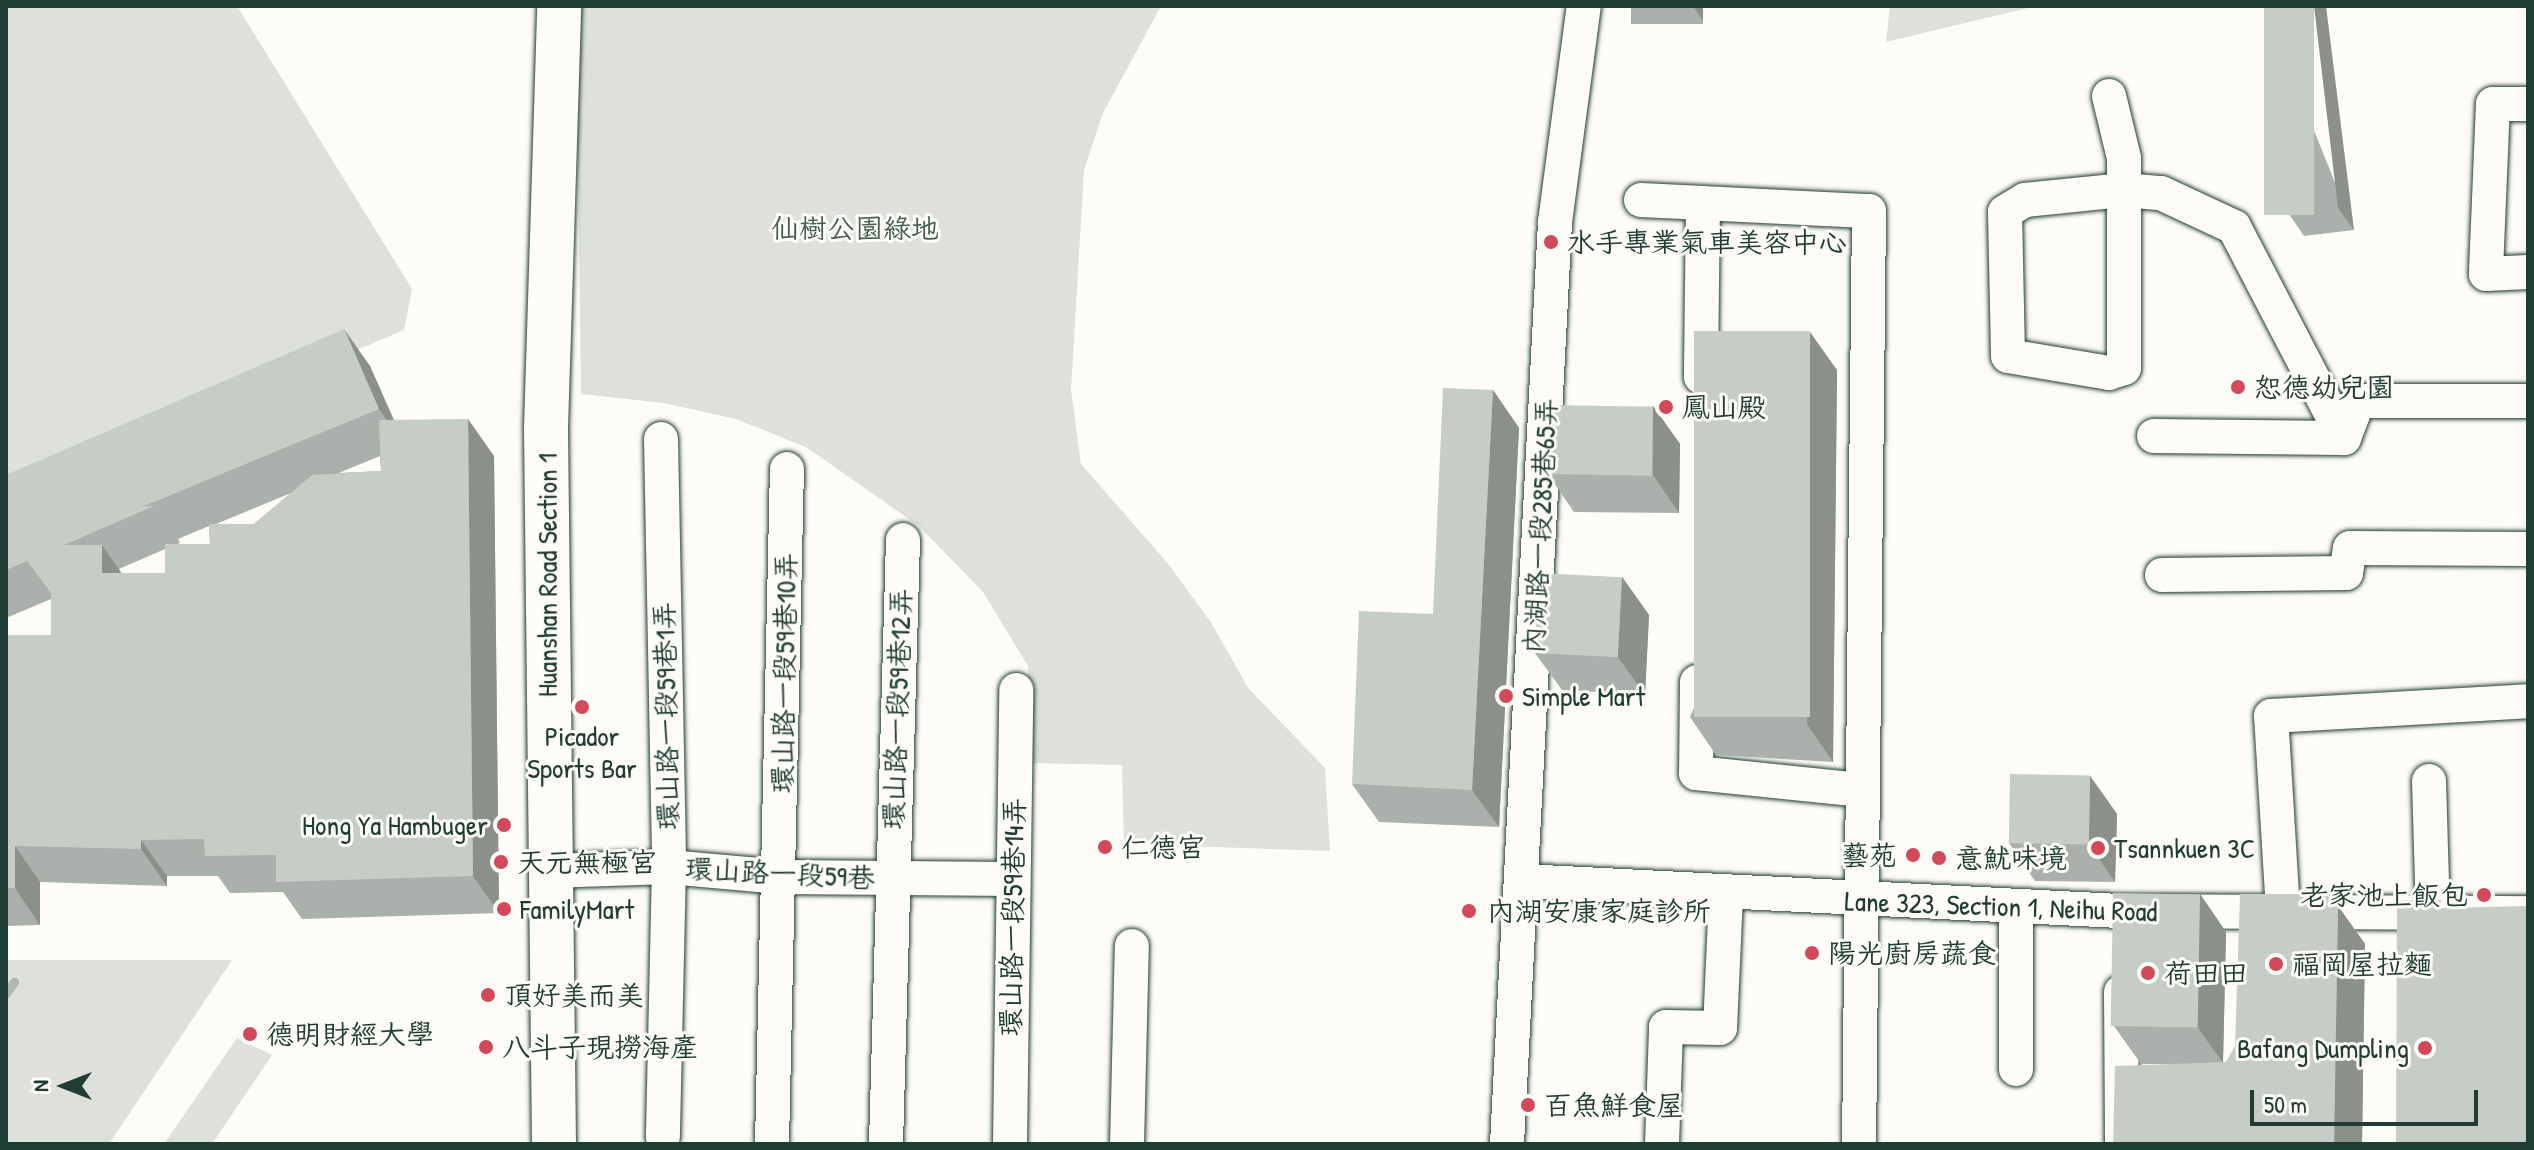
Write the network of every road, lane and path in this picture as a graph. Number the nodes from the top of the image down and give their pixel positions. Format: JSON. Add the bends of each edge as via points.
{"nodes":[{"id":1,"x":559,"y":6,"type":"edge"},
{"id":2,"x":1584,"y":6,"type":"edge"},
{"id":3,"x":2109,"y":96,"type":"dead end"},
{"id":4,"x":2528,"y":104,"type":"edge"},
{"id":5,"x":2124,"y":190,"type":"junction"},
{"id":6,"x":1641,"y":200,"type":"dead end"},
{"id":7,"x":1703,"y":203,"type":"junction"},
{"id":8,"x":2528,"y":272,"type":"edge"},
{"id":9,"x":2528,"y":401,"type":"edge"},
{"id":10,"x":1700,"y":409,"type":"edge"},
{"id":11,"x":2154,"y":436,"type":"dead end"},
{"id":12,"x":2344,"y":438,"type":"junction"},
{"id":13,"x":661,"y":439,"type":"dead end"},
{"id":14,"x":787,"y":469,"type":"dead end"},
{"id":15,"x":903,"y":540,"type":"dead end"},
{"id":16,"x":2528,"y":549,"type":"edge"},
{"id":17,"x":2162,"y":575,"type":"dead end"},
{"id":18,"x":1698,"y":646,"type":"edge"},
{"id":19,"x":1016,"y":690,"type":"dead end"},
{"id":20,"x":2528,"y":701,"type":"edge"},
{"id":21,"x":2429,"y":781,"type":"dead end"},
{"id":22,"x":1860,"y":790,"type":"junction"},
{"id":23,"x":669,"y":867,"type":"junction"},
{"id":24,"x":549,"y":871,"type":"junction"},
{"id":25,"x":781,"y":877,"type":"junction"},
{"id":26,"x":891,"y":879,"type":"junction"},
{"id":27,"x":1012,"y":879,"type":"junction"},
{"id":28,"x":1523,"y":881,"type":"junction"},
{"id":29,"x":1726,"y":894,"type":"junction"},
{"id":30,"x":1861,"y":902,"type":"junction"},
{"id":31,"x":2016,"y":908,"type":"junction"},
{"id":32,"x":2283,"y":911,"type":"junction"},
{"id":33,"x":2433,"y":912,"type":"junction"},
{"id":34,"x":2528,"y":913,"type":"edge"},
{"id":35,"x":2120,"y":938,"type":"junction"},
{"id":36,"x":1132,"y":946,"type":"dead end"},
{"id":37,"x":2016,"y":1069,"type":"dead end"},
{"id":38,"x":663,"y":1137,"type":"dead end"},
{"id":39,"x":554,"y":1144,"type":"edge"},
{"id":40,"x":772,"y":1144,"type":"edge"},
{"id":41,"x":886,"y":1144,"type":"edge"},
{"id":42,"x":1010,"y":1144,"type":"edge"},
{"id":43,"x":1127,"y":1144,"type":"edge"},
{"id":44,"x":1507,"y":1144,"type":"edge"},
{"id":45,"x":1662,"y":1144,"type":"edge"},
{"id":46,"x":1859,"y":1144,"type":"edge"},
{"id":47,"x":2122,"y":1144,"type":"edge"}],
"edges":[{"from":1,"to":24,"type":"street","name":"Huanshan Road Section 1","via":[[546,428]]},
{"from":2,"to":28,"type":"street","name":"內湖路一段285巷65弄","via":[[1555,222]]},
{"from":3,"to":5,"type":"street","via":[[2124,158]]},
{"from":4,"to":8,"type":"street","via":[[2493,104],[2486,274]]},
{"from":5,"to":5,"type":"street","via":[[2124,368],[2109,373],[2008,356],[2005,212],[2025,200]]},
{"from":5,"to":12,"type":"street","via":[[2161,193],[2234,227]]},
{"from":6,"to":7,"type":"street"},
{"from":7,"to":10,"type":"street"},
{"from":7,"to":22,"type":"street","via":[[1869,211]]},
{"from":9,"to":12,"type":"street","via":[[2358,401]]},
{"from":11,"to":12,"type":"street"},
{"from":13,"to":23,"type":"street","name":"環山路一段59巷1弄"},
{"from":14,"to":25,"type":"street","name":"環山路一段59巷10弄"},
{"from":15,"to":26,"type":"street","name":"環山路一段59巷12弄"},
{"from":16,"to":17,"type":"street","via":[[2350,548],[2346,573]]},
{"from":18,"to":22,"type":"street","via":[[1696,773]]},
{"from":19,"to":27,"type":"street","name":"環山路一段59巷14弄"},
{"from":20,"to":32,"type":"street","via":[[2271,716]]},
{"from":21,"to":33,"type":"street"},
{"from":22,"to":30,"type":"street"},
{"from":23,"to":24,"type":"street","name":"環山路一段59巷"},
{"from":23,"to":25,"type":"street","name":"環山路一段59巷"},
{"from":23,"to":38,"type":"street","name":"環山路一段59巷1弄"},
{"from":24,"to":39,"type":"street","name":"Huanshan Road Section 1"},
{"from":25,"to":26,"type":"street","name":"環山路一段59巷"},
{"from":25,"to":40,"type":"street","name":"環山路一段59巷10弄"},
{"from":26,"to":27,"type":"street","name":"環山路一段59巷"},
{"from":26,"to":41,"type":"street","name":"環山路一段59巷12弄"},
{"from":27,"to":42,"type":"street","name":"環山路一段59巷14弄"},
{"from":28,"to":29,"type":"street","name":"Lane 323, Section 1, Neihu Road"},
{"from":28,"to":44,"type":"street","name":"內湖路一段285巷65弄"},
{"from":29,"to":30,"type":"street","name":"Lane 323, Section 1, Neihu Road"},
{"from":29,"to":45,"type":"street","via":[[1720,1028],[1666,1027]]},
{"from":30,"to":31,"type":"street","name":"Lane 323, Section 1, Neihu Road"},
{"from":30,"to":46,"type":"street"},
{"from":31,"to":35,"type":"street","name":"Lane 323, Section 1, Neihu Road"},
{"from":31,"to":37,"type":"street"},
{"from":32,"to":33,"type":"street","name":"Lane 323, Section 1, Neihu Road"},
{"from":32,"to":35,"type":"street","name":"Lane 323, Section 1, Neihu Road","via":[[2246,927]]},
{"from":33,"to":34,"type":"street","name":"Lane 323, Section 1, Neihu Road"},
{"from":35,"to":47,"type":"street","via":[[2138,1084]]},
{"from":36,"to":43,"type":"street"}]}
